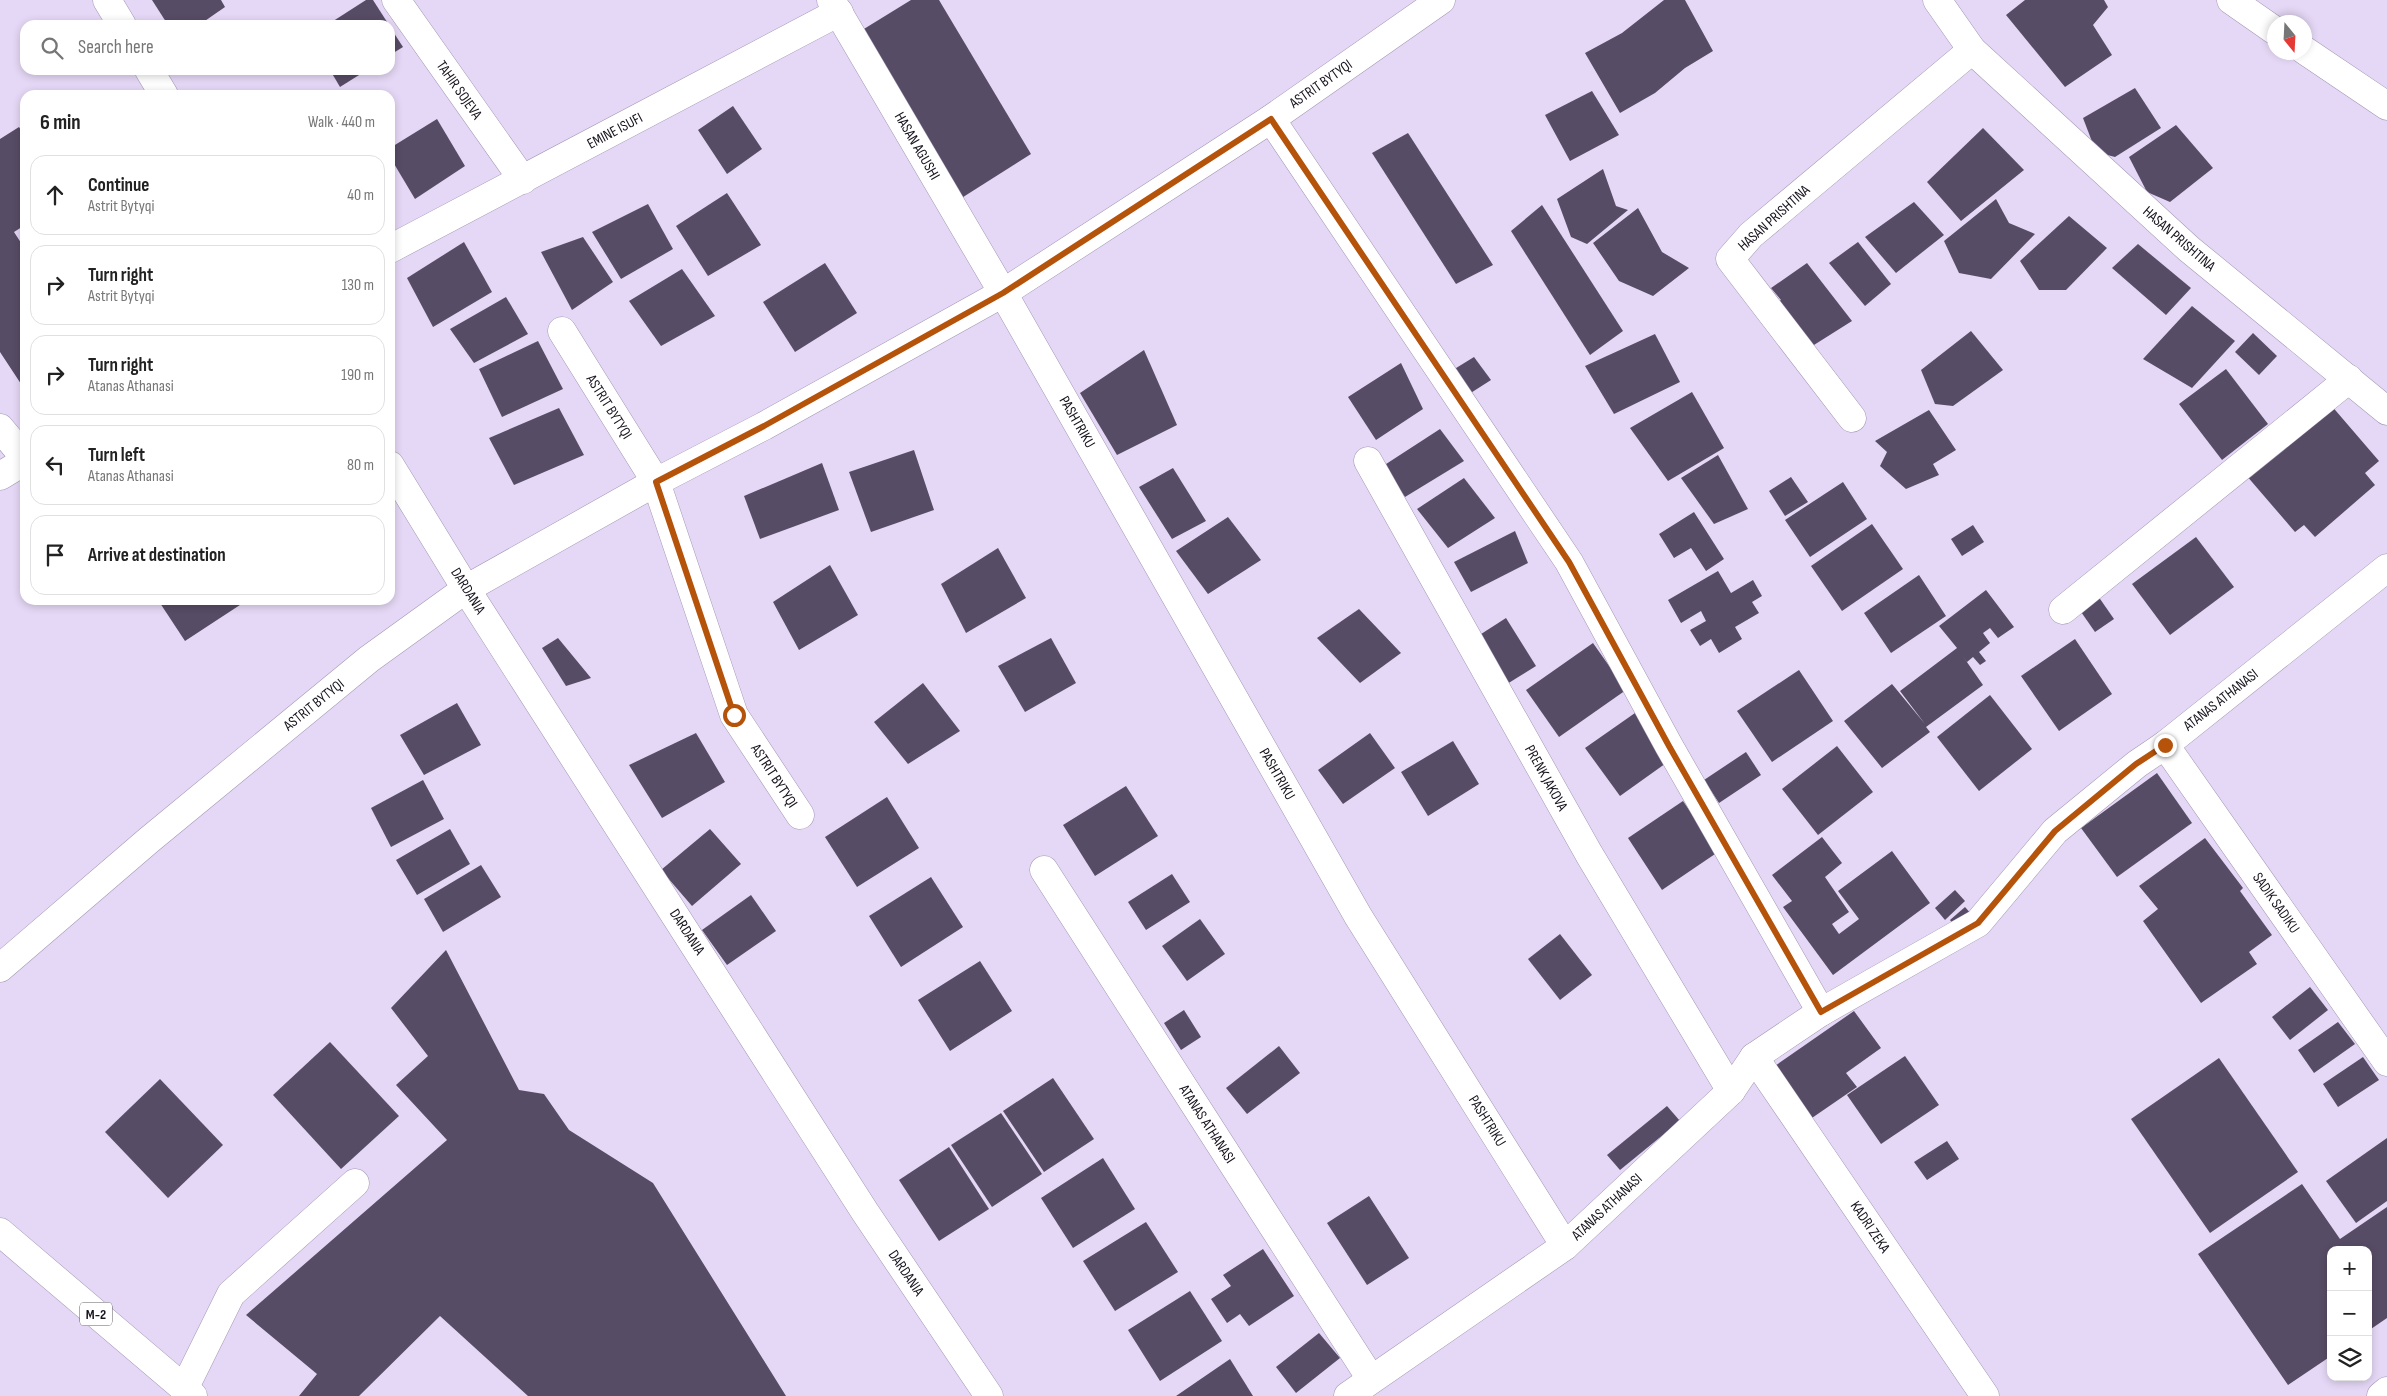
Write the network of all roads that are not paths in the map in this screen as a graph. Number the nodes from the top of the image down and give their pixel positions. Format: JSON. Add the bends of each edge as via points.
{"nodes":[{"id":1,"x":107,"y":0,"type":"edge"},
{"id":2,"x":396,"y":0,"type":"edge"},
{"id":3,"x":1440,"y":0,"type":"edge"},
{"id":4,"x":1938,"y":0,"type":"edge"},
{"id":5,"x":2230,"y":0,"type":"edge"},
{"id":6,"x":835,"y":6,"type":"edge"},
{"id":7,"x":119,"y":20,"type":"edge"},
{"id":8,"x":2267,"y":25,"type":"edge"},
{"id":9,"x":1972,"y":50,"type":"junction"},
{"id":10,"x":2312,"y":55,"type":"edge"},
{"id":11,"x":152,"y":75,"type":"edge"},
{"id":12,"x":161,"y":90,"type":"edge"},
{"id":13,"x":2387,"y":106,"type":"edge"},
{"id":14,"x":1271,"y":119,"type":"junction"},
{"id":15,"x":523,"y":180,"type":"junction"},
{"id":16,"x":395,"y":246,"type":"edge"},
{"id":17,"x":1003,"y":293,"type":"junction"},
{"id":18,"x":562,"y":330,"type":"dead end"},
{"id":19,"x":2348,"y":379,"type":"junction"},
{"id":20,"x":2387,"y":411,"type":"edge"},
{"id":21,"x":1852,"y":418,"type":"dead end"},
{"id":22,"x":0,"y":428,"type":"edge"},
{"id":23,"x":20,"y":453,"type":"edge"},
{"id":24,"x":1368,"y":461,"type":"dead end"},
{"id":25,"x":20,"y":462,"type":"edge"},
{"id":26,"x":395,"y":473,"type":"edge"},
{"id":27,"x":0,"y":476,"type":"edge"},
{"id":28,"x":656,"y":482,"type":"junction"},
{"id":29,"x":2387,"y":568,"type":"edge"},
{"id":30,"x":466,"y":589,"type":"junction"},
{"id":31,"x":2064,"y":610,"type":"dead end"},
{"id":32,"x":2165,"y":745,"type":"junction"},
{"id":33,"x":800,"y":815,"type":"dead end"},
{"id":34,"x":1044,"y":870,"type":"dead end"},
{"id":35,"x":0,"y":968,"type":"edge"},
{"id":36,"x":1821,"y":1012,"type":"junction"},
{"id":37,"x":1754,"y":1057,"type":"junction"},
{"id":38,"x":2387,"y":1062,"type":"edge"},
{"id":39,"x":1731,"y":1091,"type":"junction"},
{"id":40,"x":355,"y":1183,"type":"dead end"},
{"id":41,"x":0,"y":1232,"type":"edge"},
{"id":42,"x":1566,"y":1246,"type":"junction"},
{"id":43,"x":1371,"y":1379,"type":"junction"},
{"id":44,"x":2387,"y":1391,"type":"edge"},
{"id":45,"x":189,"y":1392,"type":"edge"},
{"id":46,"x":988,"y":1396,"type":"edge"},
{"id":47,"x":1348,"y":1396,"type":"edge"},
{"id":48,"x":1985,"y":1396,"type":"edge"},
{"id":49,"x":2381,"y":1396,"type":"edge"}],
"edges":[{"from":1,"to":7,"type":"street"},
{"from":2,"to":15,"type":"street","name":"TAHIR SOJEVA"},
{"from":3,"to":14,"type":"street","name":"ASTRIT BYTYQI"},
{"from":4,"to":9,"type":"street","name":"HASAN PRISHTINA"},
{"from":5,"to":8,"type":"street"},
{"from":6,"to":15,"type":"street","name":"EMINE ISUFI"},
{"from":6,"to":17,"type":"street","name":"HASAN AGUSHI"},
{"from":9,"to":19,"type":"street","name":"HASAN PRISHTINA","via":[[2189,250]]},
{"from":9,"to":21,"type":"street","name":"HASAN PRISHTINA","via":[[1751,235],[1730,259]]},
{"from":10,"to":13,"type":"street"},
{"from":11,"to":12,"type":"street"},
{"from":14,"to":17,"type":"street","name":"ASTRIT BYTYQI"},
{"from":14,"to":36,"type":"street","via":[[1569,562],[1669,746]]},
{"from":15,"to":16,"type":"street","name":"EMINE ISUFI"},
{"from":17,"to":28,"type":"street","name":"ASTRIT BYTYQI"},
{"from":17,"to":42,"type":"street","name":"PASHTRIKU","via":[[1358,916]]},
{"from":18,"to":28,"type":"street","name":"ASTRIT BYTYQI"},
{"from":19,"to":20,"type":"street","name":"HASAN PRISHTINA"},
{"from":19,"to":31,"type":"street"},
{"from":22,"to":23,"type":"street"},
{"from":24,"to":39,"type":"street","name":"PRENK JAKOVA","via":[[1589,854]]},
{"from":25,"to":27,"type":"street"},
{"from":26,"to":30,"type":"street","name":"DARDANIA"},
{"from":28,"to":30,"type":"street","name":"ASTRIT BYTYQI"},
{"from":28,"to":33,"type":"street","name":"ASTRIT BYTYQI","via":[[734,715]]},
{"from":29,"to":32,"type":"street","name":"ATANAS ATHANASI"},
{"from":30,"to":35,"type":"street","name":"ASTRIT BYTYQI","via":[[369,659]]},
{"from":30,"to":46,"type":"street","name":"DARDANIA","via":[[865,1212]]},
{"from":32,"to":36,"type":"street","name":"ATANAS ATHANASI","via":[[2136,764],[2055,831],[1978,923]]},
{"from":32,"to":38,"type":"street","name":"SADIK SADIKU"},
{"from":34,"to":43,"type":"street","name":"ATANAS ATHANASI"},
{"from":36,"to":37,"type":"street","name":"ATANAS ATHANASI"},
{"from":37,"to":39,"type":"street","name":"ATANAS ATHANASI"},
{"from":37,"to":48,"type":"street","name":"KADRI ZEKA"},
{"from":39,"to":42,"type":"street","name":"ATANAS ATHANASI"},
{"from":40,"to":45,"type":"street","via":[[231,1294]]},
{"from":41,"to":45,"type":"street","number":"M-2"},
{"from":42,"to":43,"type":"street","name":"ATANAS ATHANASI"},
{"from":43,"to":47,"type":"street","name":"ATANAS ATHANASI"},
{"from":44,"to":49,"type":"street"}]}
